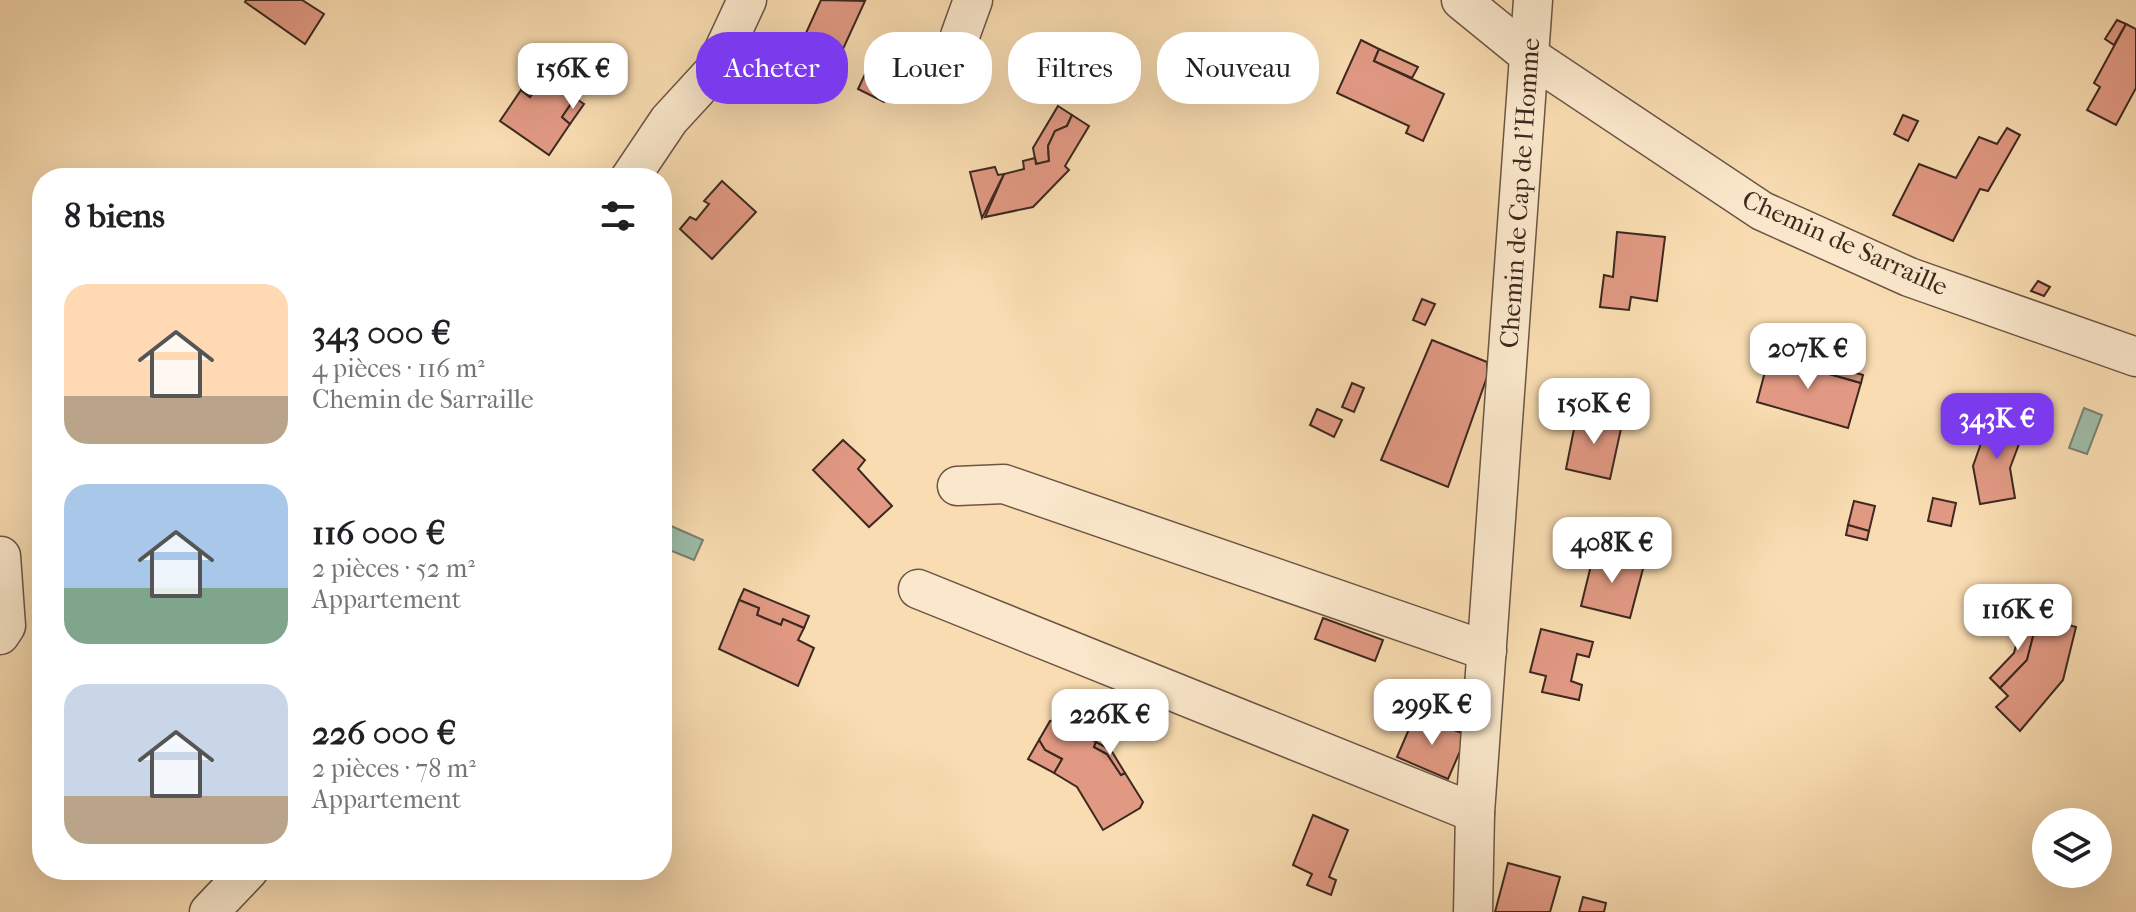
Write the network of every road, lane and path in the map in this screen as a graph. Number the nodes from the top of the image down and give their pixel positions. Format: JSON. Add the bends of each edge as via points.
{"nodes":[{"id":1,"x":747,"y":0,"type":"edge"},
{"id":2,"x":973,"y":0,"type":"edge"},
{"id":3,"x":1461,"y":0,"type":"edge"},
{"id":4,"x":1533,"y":0,"type":"edge"},
{"id":5,"x":961,"y":32,"type":"edge"},
{"id":6,"x":1531,"y":57,"type":"junction"},
{"id":7,"x":637,"y":168,"type":"edge"},
{"id":8,"x":2136,"y":357,"type":"edge"},
{"id":9,"x":957,"y":486,"type":"dead end"},
{"id":10,"x":1,"y":556,"type":"edge"},
{"id":11,"x":918,"y":589,"type":"dead end"},
{"id":12,"x":0,"y":635,"type":"edge"},
{"id":13,"x":1487,"y":651,"type":"junction"},
{"id":14,"x":1475,"y":813,"type":"junction"},
{"id":15,"x":239,"y":880,"type":"edge"},
{"id":16,"x":209,"y":912,"type":"edge"},
{"id":17,"x":1473,"y":912,"type":"edge"}],
"edges":[{"from":1,"to":7,"type":"street","via":[[714,71],[669,120]]},
{"from":2,"to":5,"type":"street"},
{"from":3,"to":6,"type":"street","name":"Chemin de Sarraille"},
{"from":4,"to":6,"type":"street","name":"Chemin de Cap de l'Homme"},
{"from":6,"to":8,"type":"street","name":"Chemin de Sarraille","via":[[1762,211],[1909,277]]},
{"from":6,"to":13,"type":"street","name":"Chemin de Cap de l'Homme"},
{"from":9,"to":13,"type":"street","via":[[1004,484]]},
{"from":10,"to":12,"type":"street","via":[[6,626]]},
{"from":11,"to":14,"type":"street"},
{"from":13,"to":14,"type":"street","name":"Chemin de Cap de l'Homme"},
{"from":14,"to":17,"type":"street","name":"Chemin de Cap de l'Homme"},
{"from":15,"to":16,"type":"street"}]}
